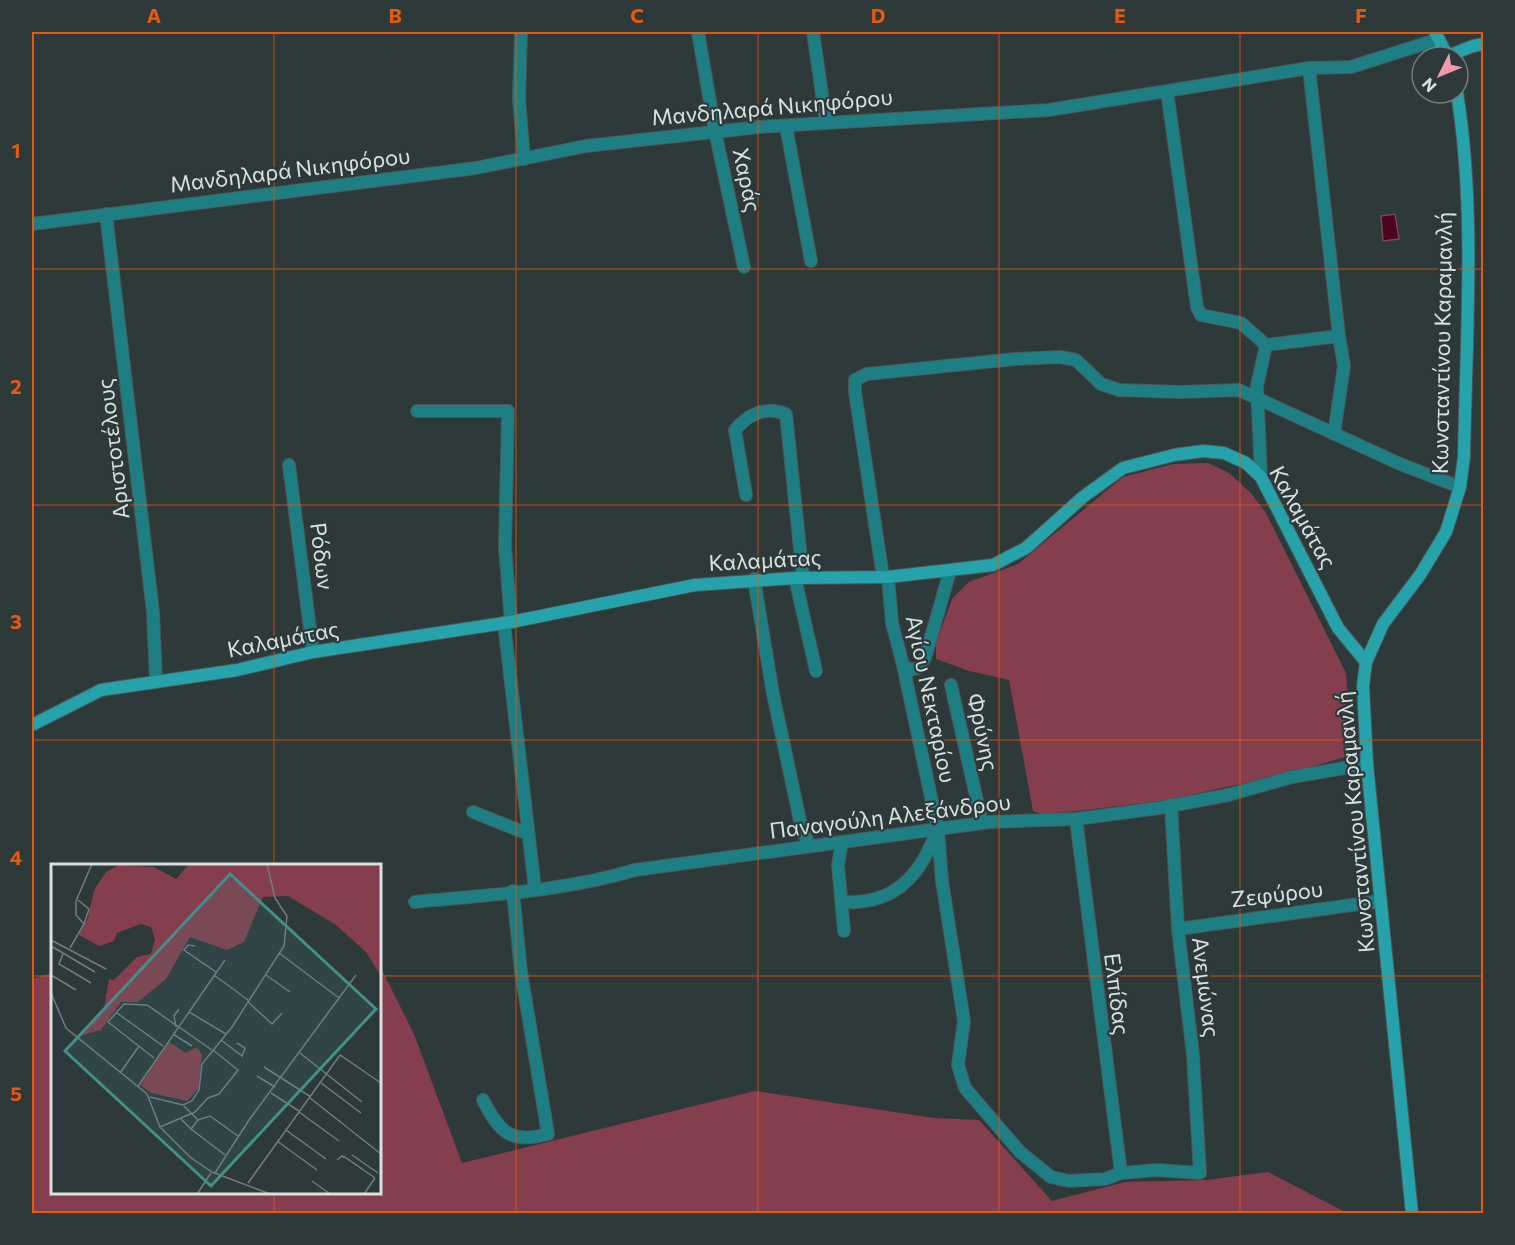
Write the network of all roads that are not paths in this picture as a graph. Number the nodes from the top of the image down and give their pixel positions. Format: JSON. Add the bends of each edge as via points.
{"nodes":[{"id":1,"x":520,"y":32,"type":"edge"},
{"id":2,"x":698,"y":32,"type":"edge"},
{"id":3,"x":813,"y":32,"type":"edge"},
{"id":4,"x":1437,"y":35,"type":"edge"},
{"id":5,"x":1309,"y":68,"type":"junction"},
{"id":6,"x":1167,"y":91,"type":"junction"},
{"id":7,"x":1459,"y":105,"type":"edge"},
{"id":8,"x":826,"y":122,"type":"junction"},
{"id":9,"x":786,"y":126,"type":"junction"},
{"id":10,"x":715,"y":131,"type":"junction"},
{"id":11,"x":524,"y":159,"type":"junction"},
{"id":12,"x":106,"y":214,"type":"junction"},
{"id":13,"x":32,"y":224,"type":"edge"},
{"id":14,"x":811,"y":261,"type":"dead end"},
{"id":15,"x":744,"y":267,"type":"dead end"},
{"id":16,"x":1339,"y":336,"type":"junction"},
{"id":17,"x":1266,"y":345,"type":"junction"},
{"id":18,"x":1257,"y":397,"type":"junction"},
{"id":19,"x":417,"y":411,"type":"dead end"},
{"id":20,"x":1334,"y":434,"type":"junction"},
{"id":21,"x":289,"y":465,"type":"dead end"},
{"id":22,"x":1261,"y":477,"type":"junction"},
{"id":23,"x":1460,"y":487,"type":"junction"},
{"id":24,"x":746,"y":495,"type":"dead end"},
{"id":25,"x":950,"y":571,"type":"junction"},
{"id":26,"x":885,"y":577,"type":"junction"},
{"id":27,"x":799,"y":578,"type":"junction"},
{"id":28,"x":754,"y":579,"type":"junction"},
{"id":29,"x":507,"y":622,"type":"junction"},
{"id":30,"x":313,"y":652,"type":"junction"},
{"id":31,"x":1366,"y":662,"type":"junction"},
{"id":32,"x":903,"y":665,"type":"junction"},
{"id":33,"x":816,"y":671,"type":"dead end"},
{"id":34,"x":156,"y":681,"type":"junction"},
{"id":35,"x":951,"y":685,"type":"dead end"},
{"id":36,"x":32,"y":725,"type":"edge"},
{"id":37,"x":1367,"y":764,"type":"junction"},
{"id":38,"x":1171,"y":805,"type":"junction"},
{"id":39,"x":473,"y":812,"type":"dead end"},
{"id":40,"x":1076,"y":819,"type":"junction"},
{"id":41,"x":982,"y":823,"type":"junction"},
{"id":42,"x":938,"y":830,"type":"junction"},
{"id":43,"x":528,"y":834,"type":"junction"},
{"id":44,"x":842,"y":842,"type":"junction"},
{"id":45,"x":810,"y":846,"type":"junction"},
{"id":46,"x":535,"y":889,"type":"junction"},
{"id":47,"x":513,"y":891,"type":"junction"},
{"id":48,"x":1381,"y":901,"type":"junction"},
{"id":49,"x":415,"y":902,"type":"dead end"},
{"id":50,"x":842,"y":902,"type":"junction"},
{"id":51,"x":1178,"y":929,"type":"junction"},
{"id":52,"x":844,"y":931,"type":"dead end"},
{"id":53,"x":483,"y":1100,"type":"dead end"},
{"id":54,"x":1121,"y":1173,"type":"junction"},
{"id":55,"x":1200,"y":1173,"type":"joint"},
{"id":56,"x":1412,"y":1214,"type":"edge"}],
"edges":[{"from":1,"to":11,"type":"street","via":[[519,99]]},
{"from":2,"to":10,"type":"street","name":"Χαράς"},
{"from":3,"to":8,"type":"street"},
{"from":4,"to":5,"type":"street","name":"Μανδηλαρά Νικηφόρου","via":[[1351,67]]},
{"from":5,"to":6,"type":"street","name":"Μανδηλαρά Νικηφόρου"},
{"from":5,"to":16,"type":"street"},
{"from":6,"to":8,"type":"street","name":"Μανδηλαρά Νικηφόρου","via":[[1049,110]]},
{"from":6,"to":17,"type":"street","via":[[1197,307],[1202,315],[1241,323]]},
{"from":7,"to":23,"type":"street","name":"Κωνσταντίνου Καραμανλή","via":[[1467,219],[1464,457]]},
{"from":8,"to":9,"type":"street","name":"Μανδηλαρά Νικηφόρου"},
{"from":9,"to":10,"type":"street","name":"Μανδηλαρά Νικηφόρου"},
{"from":9,"to":14,"type":"street"},
{"from":10,"to":11,"type":"street","name":"Μανδηλαρά Νικηφόρου","via":[[586,146]]},
{"from":10,"to":15,"type":"street","name":"Χαράς"},
{"from":11,"to":12,"type":"street","name":"Μανδηλαρά Νικηφόρου"},
{"from":12,"to":13,"type":"street","name":"Μανδηλαρά Νικηφόρου"},
{"from":12,"to":34,"type":"street","name":"Αριστοτέλους","via":[[152,601]]},
{"from":16,"to":17,"type":"street"},
{"from":16,"to":20,"type":"street","via":[[1344,366]]},
{"from":17,"to":18,"type":"street"},
{"from":18,"to":20,"type":"street"},
{"from":18,"to":22,"type":"street"},
{"from":18,"to":26,"type":"street","name":"Αγίου Νεκταρίου","via":[[1239,390],[1119,390],[1101,384],[1076,360],[1060,357],[867,374],[855,380]]},
{"from":19,"to":29,"type":"street","via":[[508,411]]},
{"from":20,"to":23,"type":"street"},
{"from":21,"to":30,"type":"street","name":"Ρόδων"},
{"from":22,"to":25,"type":"street","name":"Καλαμάτας","via":[[1239,459],[1203,451],[1123,468],[1083,497],[1026,548],[993,565]]},
{"from":22,"to":31,"type":"street","name":"Καλαμάτας","via":[[1338,628]]},
{"from":23,"to":31,"type":"street","name":"Κωνσταντίνου Καραμανλή","via":[[1446,532],[1420,576],[1383,624]]},
{"from":24,"to":27,"type":"street","via":[[735,430],[743,420],[774,409],[786,414]]},
{"from":25,"to":26,"type":"street","name":"Καλαμάτας"},
{"from":25,"to":32,"type":"street","via":[[925,658],[919,668],[909,670]]},
{"from":26,"to":27,"type":"street","name":"Καλαμάτας"},
{"from":26,"to":32,"type":"street","name":"Αγίου Νεκταρίου"},
{"from":27,"to":28,"type":"street","name":"Καλαμάτας"},
{"from":27,"to":33,"type":"street"},
{"from":28,"to":29,"type":"street","name":"Καλαμάτας","via":[[696,585]]},
{"from":28,"to":45,"type":"street","via":[[773,694],[802,830]]},
{"from":29,"to":30,"type":"street","name":"Καλαμάτας"},
{"from":29,"to":43,"type":"street"},
{"from":30,"to":34,"type":"street","name":"Καλαμάτας","via":[[237,670]]},
{"from":31,"to":37,"type":"street","name":"Κωνσταντίνου Καραμανλή","via":[[1363,686]]},
{"from":32,"to":42,"type":"street","name":"Αγίου Νεκταρίου"},
{"from":34,"to":36,"type":"street","name":"Καλαμάτας","via":[[101,690]]},
{"from":35,"to":41,"type":"street","name":"Φρύνης"},
{"from":37,"to":38,"type":"street","name":"Παναγούλη Αλεξάνδρου"},
{"from":37,"to":48,"type":"street","name":"Κωνσταντίνου Καραμανλή"},
{"from":38,"to":40,"type":"street","name":"Παναγούλη Αλεξάνδρου"},
{"from":38,"to":51,"type":"street","name":"Ανεμώνας"},
{"from":39,"to":43,"type":"street"},
{"from":40,"to":41,"type":"street","name":"Παναγούλη Αλεξάνδρου"},
{"from":40,"to":54,"type":"street","name":"Ελπίδας"},
{"from":41,"to":42,"type":"street","name":"Παναγούλη Αλεξάνδρου"},
{"from":42,"to":44,"type":"street","name":"Παναγούλη Αλεξάνδρου"},
{"from":42,"to":50,"type":"street","via":[[912,878],[893,893],[860,903]]},
{"from":42,"to":54,"type":"street","name":"Αγίου Νεκταρίου","via":[[964,1022],[958,1065],[965,1088],[1020,1152],[1051,1178],[1105,1179]]},
{"from":43,"to":46,"type":"street"},
{"from":44,"to":45,"type":"street","name":"Παναγούλη Αλεξάνδρου"},
{"from":44,"to":50,"type":"street","via":[[838,865]]},
{"from":45,"to":46,"type":"street","name":"Παναγούλη Αλεξάνδρου","via":[[635,870]]},
{"from":46,"to":47,"type":"street","name":"Παναγούλη Αλεξάνδρου"},
{"from":47,"to":49,"type":"street","name":"Παναγούλη Αλεξάνδρου"},
{"from":47,"to":53,"type":"street","via":[[521,972],[548,1134],[527,1139],[510,1136],[493,1120]]},
{"from":48,"to":51,"type":"street","name":"Ζεφύρου"},
{"from":48,"to":56,"type":"street","name":"Κωνσταντίνου Καραμανλή"},
{"from":50,"to":52,"type":"street"},
{"from":51,"to":55,"type":"street","name":"Ανεμώνας","via":[[1193,1055]]},
{"from":54,"to":55,"type":"street","name":"Αγίου Νεκταρίου"}]}
